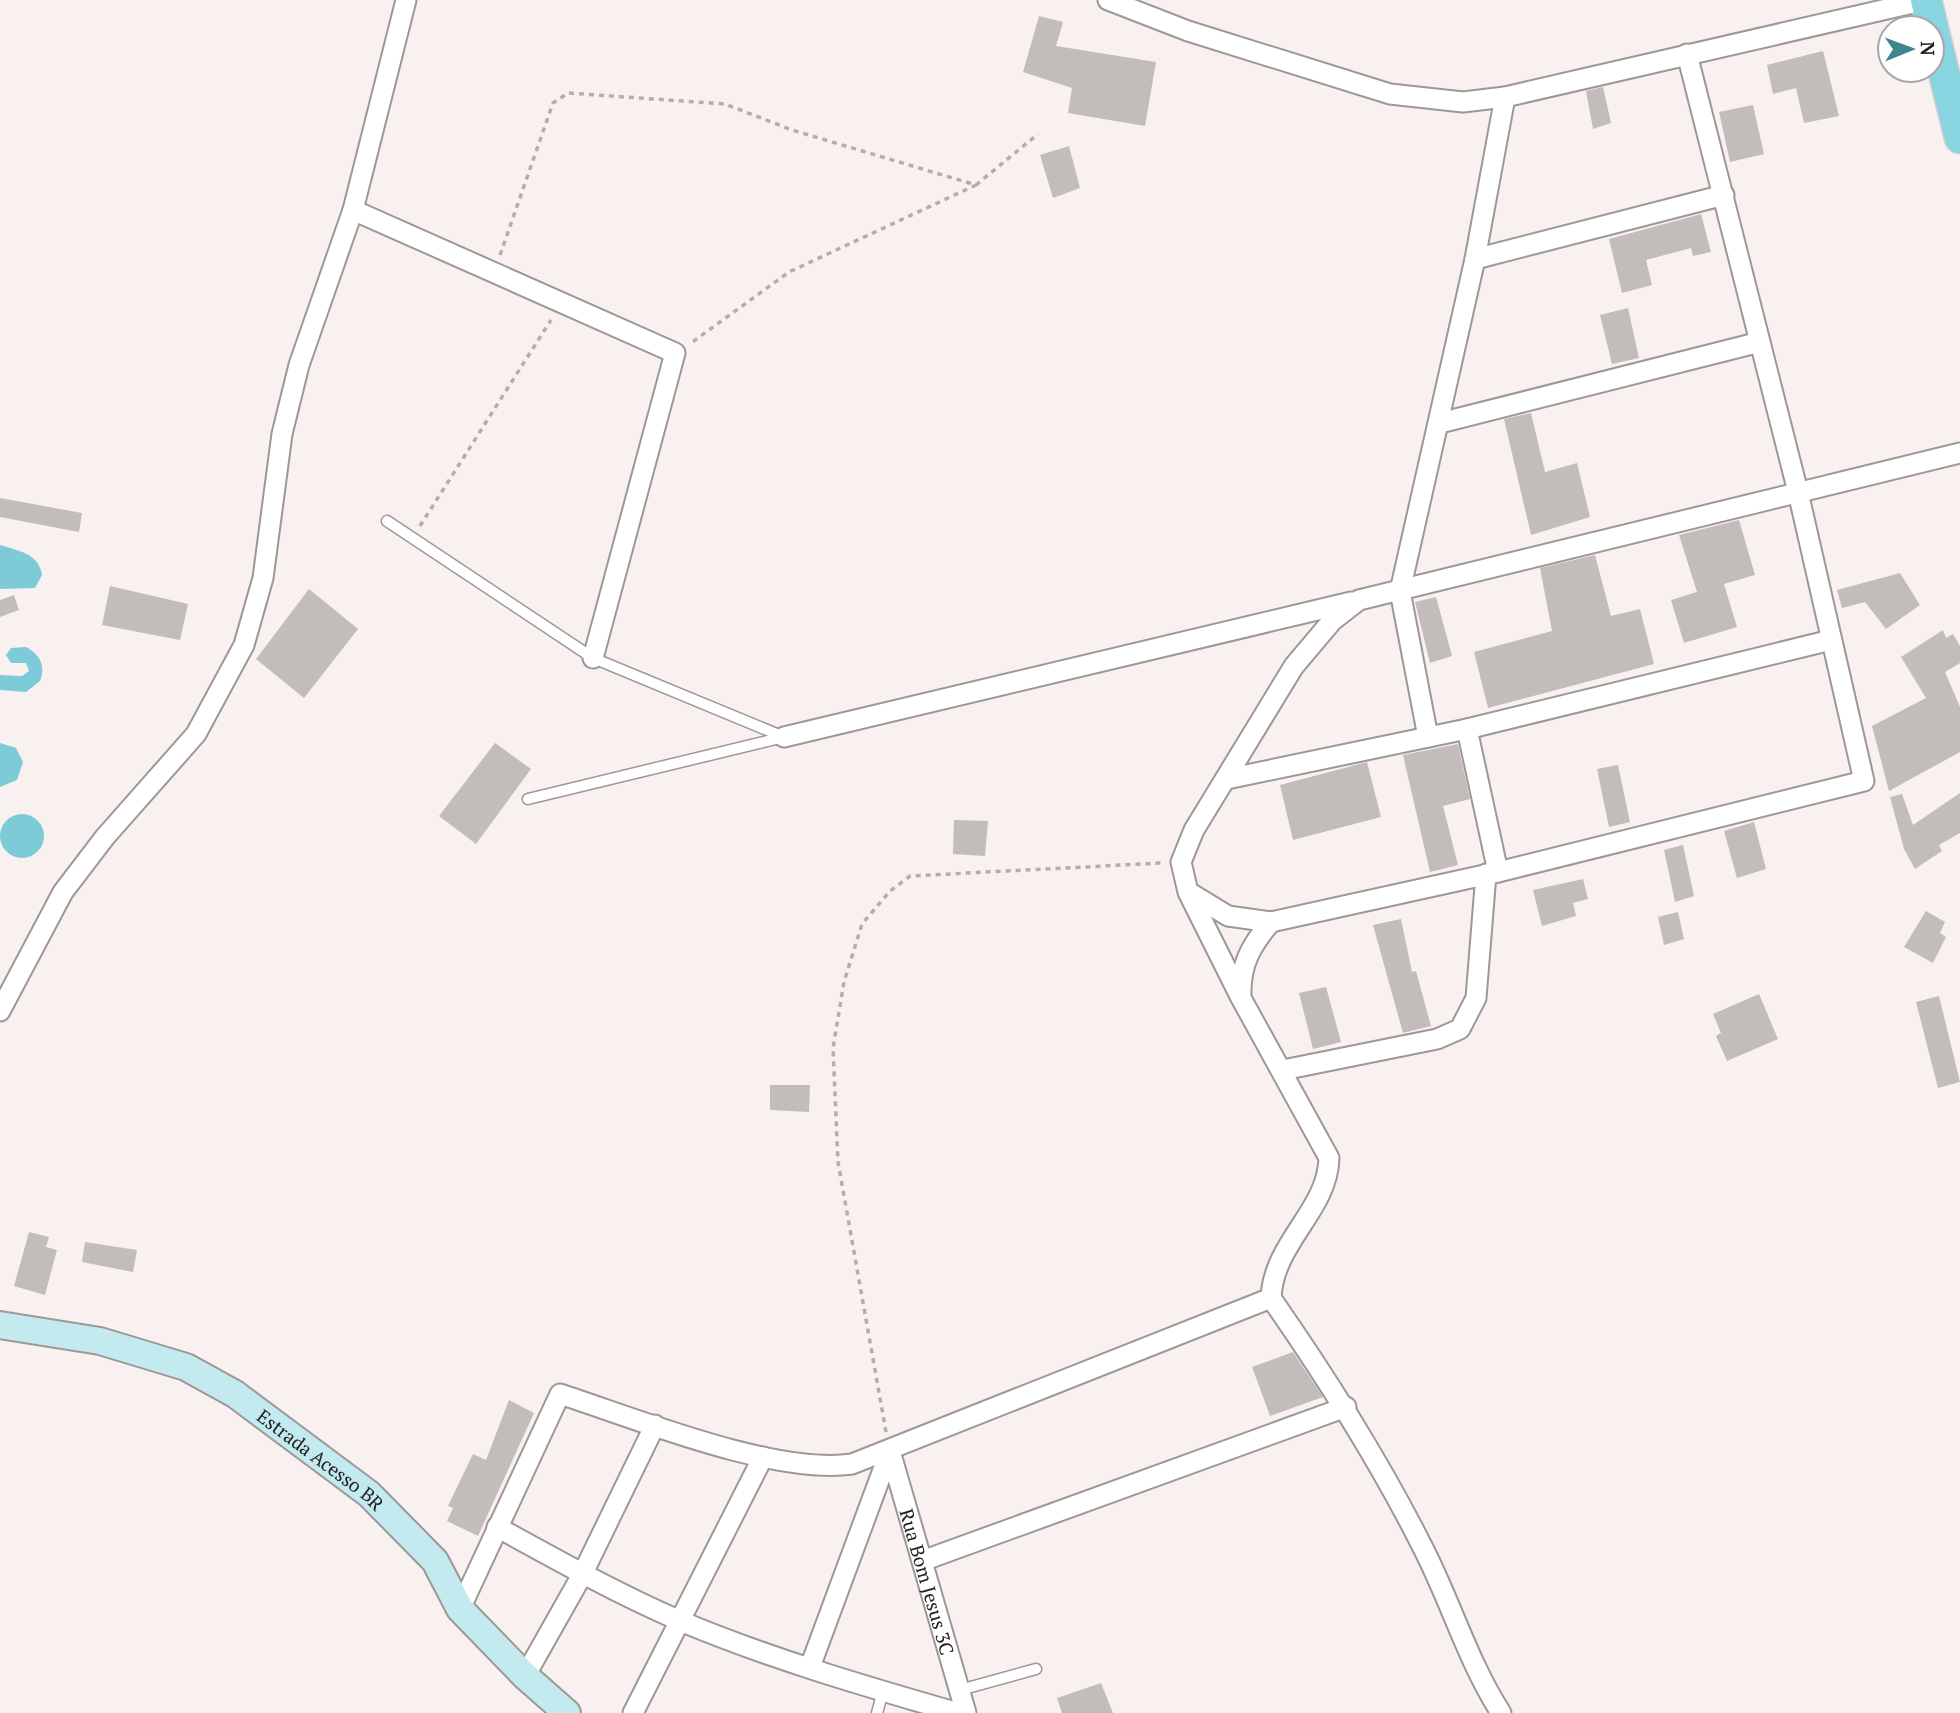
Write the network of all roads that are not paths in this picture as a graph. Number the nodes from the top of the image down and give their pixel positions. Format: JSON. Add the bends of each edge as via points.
{"nodes":[{"id":1,"x":407,"y":0,"type":"edge"},
{"id":2,"x":1108,"y":0,"type":"edge"},
{"id":3,"x":1926,"y":0,"type":"edge"},
{"id":4,"x":1687,"y":54,"type":"junction"},
{"id":5,"x":1505,"y":97,"type":"junction"},
{"id":6,"x":1960,"y":138,"type":"edge"},
{"id":7,"x":1724,"y":195,"type":"junction"},
{"id":8,"x":353,"y":211,"type":"junction"},
{"id":9,"x":1475,"y":259,"type":"junction"},
{"id":10,"x":1759,"y":342,"type":"junction"},
{"id":11,"x":1440,"y":423,"type":"junction"},
{"id":12,"x":1960,"y":453,"type":"edge"},
{"id":13,"x":1798,"y":492,"type":"junction"},
{"id":14,"x":387,"y":521,"type":"dead end"},
{"id":15,"x":1399,"y":591,"type":"junction"},
{"id":16,"x":1359,"y":600,"type":"junction"},
{"id":17,"x":1831,"y":640,"type":"junction"},
{"id":18,"x":593,"y":658,"type":"junction"},
{"id":19,"x":1467,"y":729,"type":"junction"},
{"id":20,"x":784,"y":737,"type":"junction"},
{"id":21,"x":1428,"y":737,"type":"junction"},
{"id":22,"x":1227,"y":779,"type":"junction"},
{"id":23,"x":528,"y":799,"type":"dead end"},
{"id":24,"x":1492,"y":873,"type":"junction"},
{"id":25,"x":1188,"y":892,"type":"junction"},
{"id":26,"x":1271,"y":922,"type":"junction"},
{"id":27,"x":1241,"y":998,"type":"junction"},
{"id":28,"x":0,"y":1011,"type":"edge"},
{"id":29,"x":1283,"y":1070,"type":"junction"},
{"id":30,"x":1271,"y":1298,"type":"junction"},
{"id":31,"x":0,"y":1325,"type":"edge"},
{"id":32,"x":1346,"y":1407,"type":"junction"},
{"id":33,"x":655,"y":1425,"type":"junction"},
{"id":34,"x":890,"y":1451,"type":"junction"},
{"id":35,"x":763,"y":1457,"type":"junction"},
{"id":36,"x":498,"y":1527,"type":"junction"},
{"id":37,"x":922,"y":1561,"type":"junction"},
{"id":38,"x":582,"y":1575,"type":"junction"},
{"id":39,"x":460,"y":1609,"type":"junction"},
{"id":40,"x":680,"y":1620,"type":"junction"},
{"id":41,"x":810,"y":1667,"type":"junction"},
{"id":42,"x":1036,"y":1670,"type":"dead end"},
{"id":43,"x":525,"y":1676,"type":"junction"},
{"id":44,"x":960,"y":1690,"type":"junction"},
{"id":45,"x":883,"y":1691,"type":"junction"},
{"id":46,"x":567,"y":1713,"type":"edge"},
{"id":47,"x":633,"y":1713,"type":"edge"},
{"id":48,"x":877,"y":1713,"type":"edge"},
{"id":49,"x":958,"y":1713,"type":"edge"},
{"id":50,"x":966,"y":1713,"type":"edge"},
{"id":51,"x":1501,"y":1713,"type":"edge"}],
"edges":[{"from":1,"to":8,"type":"street"},
{"from":2,"to":5,"type":"street","via":[[1188,31],[1390,94],[1463,102]]},
{"from":3,"to":4,"type":"street"},
{"from":3,"to":6,"type":"main road"},
{"from":4,"to":5,"type":"street"},
{"from":4,"to":7,"type":"street"},
{"from":5,"to":9,"type":"street"},
{"from":7,"to":9,"type":"street"},
{"from":7,"to":10,"type":"street"},
{"from":8,"to":18,"type":"street","via":[[675,354]]},
{"from":8,"to":28,"type":"street","via":[[299,365],[282,434],[263,578],[244,645],[196,734],[63,892]]},
{"from":9,"to":11,"type":"street"},
{"from":10,"to":11,"type":"street"},
{"from":10,"to":13,"type":"street"},
{"from":11,"to":15,"type":"street"},
{"from":12,"to":13,"type":"street"},
{"from":13,"to":15,"type":"street"},
{"from":13,"to":17,"type":"street"},
{"from":14,"to":18,"type":"lane"},
{"from":15,"to":16,"type":"street"},
{"from":15,"to":21,"type":"street"},
{"from":16,"to":20,"type":"street"},
{"from":16,"to":22,"type":"street","via":[[1332,621],[1294,666]]},
{"from":17,"to":19,"type":"street"},
{"from":17,"to":24,"type":"street","via":[[1864,781]]},
{"from":18,"to":20,"type":"lane"},
{"from":19,"to":21,"type":"street"},
{"from":19,"to":24,"type":"street"},
{"from":20,"to":23,"type":"lane"},
{"from":21,"to":22,"type":"street"},
{"from":22,"to":25,"type":"street","via":[[1194,830],[1181,862]]},
{"from":24,"to":26,"type":"street"},
{"from":24,"to":29,"type":"street","via":[[1476,998],[1460,1029],[1437,1040]]},
{"from":25,"to":26,"type":"street","via":[[1228,916]]},
{"from":25,"to":27,"type":"street"},
{"from":26,"to":27,"type":"street","via":[[1246,957],[1240,975]]},
{"from":27,"to":29,"type":"street"},
{"from":29,"to":30,"type":"street","via":[[1325,1146],[1329,1169],[1327,1182],[1279,1258]]},
{"from":30,"to":32,"type":"street"},
{"from":30,"to":34,"type":"street"},
{"from":31,"to":39,"type":"street","name":"Estrada Acesso BR","via":[[112,1345],[186,1367],[235,1394],[369,1494],[435,1561]]},
{"from":32,"to":37,"type":"street"},
{"from":32,"to":51,"type":"street","via":[[1422,1545],[1484,1688]]},
{"from":33,"to":35,"type":"street"},
{"from":33,"to":36,"type":"street","via":[[560,1394]]},
{"from":33,"to":38,"type":"street"},
{"from":34,"to":35,"type":"street","via":[[829,1467]]},
{"from":34,"to":37,"type":"street","name":"Rua Bom Jesus 3C"},
{"from":34,"to":41,"type":"street"},
{"from":35,"to":40,"type":"street"},
{"from":36,"to":38,"type":"street"},
{"from":36,"to":39,"type":"street"},
{"from":37,"to":44,"type":"street","name":"Rua Bom Jesus 3C"},
{"from":38,"to":40,"type":"street"},
{"from":38,"to":43,"type":"street"},
{"from":39,"to":43,"type":"street","name":"Estrada Acesso BR"},
{"from":40,"to":41,"type":"street"},
{"from":40,"to":47,"type":"street"},
{"from":41,"to":45,"type":"street"},
{"from":42,"to":44,"type":"lane"},
{"from":43,"to":46,"type":"street","name":"Estrada Acesso BR"},
{"from":44,"to":50,"type":"street","name":"Rua Bom Jesus 3C"},
{"from":45,"to":48,"type":"lane"},
{"from":45,"to":49,"type":"street"}]}
